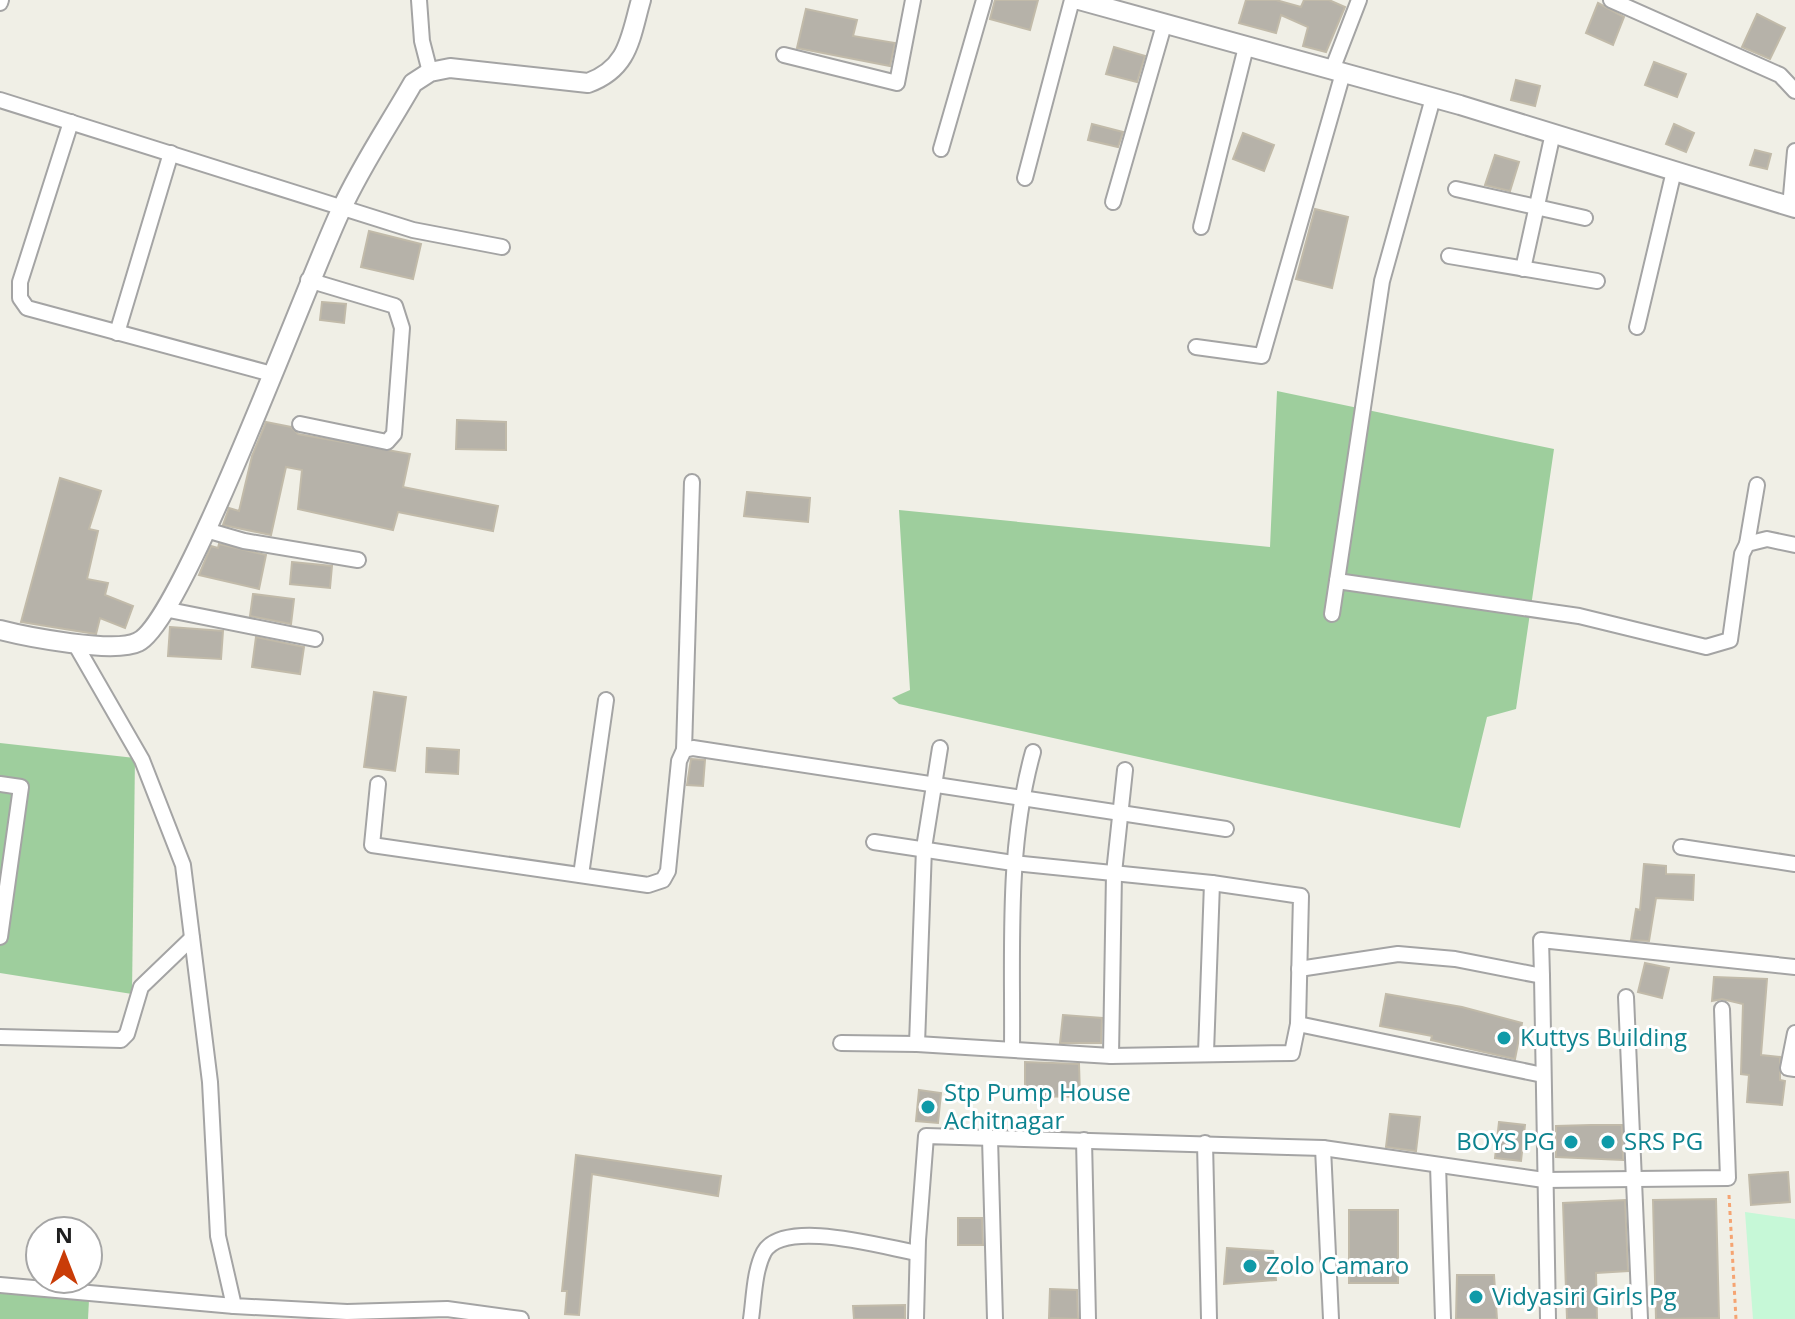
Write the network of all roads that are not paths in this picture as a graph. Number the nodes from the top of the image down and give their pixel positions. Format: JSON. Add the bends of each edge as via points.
{"nodes":[{"id":1,"x":419,"y":0,"type":"edge"},
{"id":2,"x":641,"y":0,"type":"edge"},
{"id":3,"x":913,"y":0,"type":"edge"},
{"id":4,"x":984,"y":0,"type":"edge"},
{"id":5,"x":1072,"y":0,"type":"edge"},
{"id":6,"x":1079,"y":0,"type":"edge"},
{"id":7,"x":1359,"y":0,"type":"edge"},
{"id":8,"x":1611,"y":0,"type":"edge"},
{"id":9,"x":1164,"y":25,"type":"junction"},
{"id":10,"x":1246,"y":47,"type":"junction"},
{"id":11,"x":784,"y":55,"type":"dead end"},
{"id":12,"x":430,"y":72,"type":"junction"},
{"id":13,"x":1337,"y":72,"type":"junction"},
{"id":14,"x":1795,"y":91,"type":"edge"},
{"id":15,"x":1433,"y":98,"type":"junction"},
{"id":16,"x":0,"y":100,"type":"edge"},
{"id":17,"x":71,"y":122,"type":"junction"},
{"id":18,"x":1553,"y":133,"type":"junction"},
{"id":19,"x":941,"y":149,"type":"dead end"},
{"id":20,"x":1795,"y":151,"type":"edge"},
{"id":21,"x":171,"y":153,"type":"junction"},
{"id":22,"x":1674,"y":171,"type":"junction"},
{"id":23,"x":1025,"y":178,"type":"dead end"},
{"id":24,"x":1456,"y":189,"type":"dead end"},
{"id":25,"x":1113,"y":202,"type":"dead end"},
{"id":26,"x":342,"y":206,"type":"junction"},
{"id":27,"x":1537,"y":207,"type":"junction"},
{"id":28,"x":1792,"y":208,"type":"edge"},
{"id":29,"x":1585,"y":218,"type":"dead end"},
{"id":30,"x":1201,"y":227,"type":"dead end"},
{"id":31,"x":502,"y":247,"type":"dead end"},
{"id":32,"x":1449,"y":256,"type":"dead end"},
{"id":33,"x":1523,"y":269,"type":"junction"},
{"id":34,"x":308,"y":280,"type":"junction"},
{"id":35,"x":1597,"y":281,"type":"dead end"},
{"id":36,"x":1637,"y":327,"type":"dead end"},
{"id":37,"x":117,"y":333,"type":"junction"},
{"id":38,"x":1196,"y":347,"type":"dead end"},
{"id":39,"x":272,"y":374,"type":"junction"},
{"id":40,"x":300,"y":424,"type":"dead end"},
{"id":41,"x":692,"y":482,"type":"dead end"},
{"id":42,"x":1757,"y":485,"type":"dead end"},
{"id":43,"x":206,"y":530,"type":"junction"},
{"id":44,"x":1747,"y":544,"type":"junction"},
{"id":45,"x":1795,"y":545,"type":"edge"},
{"id":46,"x":358,"y":560,"type":"dead end"},
{"id":47,"x":1337,"y":581,"type":"junction"},
{"id":48,"x":164,"y":609,"type":"junction"},
{"id":49,"x":1332,"y":614,"type":"dead end"},
{"id":50,"x":0,"y":630,"type":"edge"},
{"id":51,"x":315,"y":639,"type":"dead end"},
{"id":52,"x":74,"y":642,"type":"junction"},
{"id":53,"x":606,"y":700,"type":"dead end"},
{"id":54,"x":940,"y":748,"type":"dead end"},
{"id":55,"x":684,"y":750,"type":"junction"},
{"id":56,"x":1033,"y":752,"type":"dead end"},
{"id":57,"x":1125,"y":770,"type":"dead end"},
{"id":58,"x":0,"y":784,"type":"edge"},
{"id":59,"x":378,"y":784,"type":"dead end"},
{"id":60,"x":934,"y":785,"type":"junction"},
{"id":61,"x":1020,"y":799,"type":"junction"},
{"id":62,"x":1120,"y":814,"type":"junction"},
{"id":63,"x":1226,"y":829,"type":"dead end"},
{"id":64,"x":874,"y":842,"type":"dead end"},
{"id":65,"x":1681,"y":847,"type":"dead end"},
{"id":66,"x":924,"y":848,"type":"junction"},
{"id":67,"x":1013,"y":863,"type":"junction"},
{"id":68,"x":1795,"y":864,"type":"edge"},
{"id":69,"x":1114,"y":873,"type":"junction"},
{"id":70,"x":581,"y":875,"type":"junction"},
{"id":71,"x":1212,"y":883,"type":"junction"},
{"id":72,"x":0,"y":937,"type":"edge"},
{"id":73,"x":192,"y":938,"type":"junction"},
{"id":74,"x":1795,"y":967,"type":"edge"},
{"id":75,"x":1299,"y":969,"type":"junction"},
{"id":76,"x":1542,"y":976,"type":"junction"},
{"id":77,"x":1626,"y":997,"type":"dead end"},
{"id":78,"x":1722,"y":1009,"type":"dead end"},
{"id":79,"x":1298,"y":1024,"type":"junction"},
{"id":80,"x":1795,"y":1033,"type":"edge"},
{"id":81,"x":0,"y":1037,"type":"edge"},
{"id":82,"x":841,"y":1043,"type":"dead end"},
{"id":83,"x":917,"y":1044,"type":"junction"},
{"id":84,"x":1012,"y":1049,"type":"junction"},
{"id":85,"x":1206,"y":1053,"type":"junction"},
{"id":86,"x":1111,"y":1056,"type":"junction"},
{"id":87,"x":1795,"y":1069,"type":"edge"},
{"id":88,"x":1543,"y":1075,"type":"junction"},
{"id":89,"x":990,"y":1138,"type":"junction"},
{"id":90,"x":1084,"y":1140,"type":"junction"},
{"id":91,"x":1205,"y":1143,"type":"junction"},
{"id":92,"x":1323,"y":1148,"type":"junction"},
{"id":93,"x":1438,"y":1165,"type":"junction"},
{"id":94,"x":1544,"y":1180,"type":"junction"},
{"id":95,"x":1635,"y":1181,"type":"junction"},
{"id":96,"x":917,"y":1253,"type":"junction"},
{"id":97,"x":0,"y":1285,"type":"edge"},
{"id":98,"x":234,"y":1306,"type":"junction"},
{"id":99,"x":431,"y":1314,"type":"edge"},
{"id":100,"x":521,"y":1319,"type":"edge"},
{"id":101,"x":751,"y":1319,"type":"edge"},
{"id":102,"x":916,"y":1319,"type":"edge"},
{"id":103,"x":995,"y":1319,"type":"edge"},
{"id":104,"x":1088,"y":1319,"type":"edge"},
{"id":105,"x":1209,"y":1319,"type":"edge"},
{"id":106,"x":1331,"y":1319,"type":"edge"},
{"id":107,"x":1443,"y":1319,"type":"edge"},
{"id":108,"x":1548,"y":1319,"type":"edge"},
{"id":109,"x":1640,"y":1319,"type":"edge"}],
"edges":[{"from":1,"to":12,"type":"street"},
{"from":2,"to":12,"type":"street","via":[[627,49],[613,72],[588,83],[482,69]]},
{"from":3,"to":11,"type":"street","via":[[897,83]]},
{"from":4,"to":19,"type":"street"},
{"from":5,"to":23,"type":"street"},
{"from":6,"to":9,"type":"street"},
{"from":7,"to":13,"type":"street"},
{"from":8,"to":14,"type":"street","via":[[1780,75]]},
{"from":9,"to":10,"type":"street"},
{"from":9,"to":25,"type":"street"},
{"from":10,"to":13,"type":"street"},
{"from":10,"to":30,"type":"street"},
{"from":12,"to":26,"type":"street","via":[[413,83]]},
{"from":13,"to":15,"type":"street"},
{"from":13,"to":38,"type":"street","via":[[1262,356]]},
{"from":15,"to":18,"type":"street"},
{"from":15,"to":47,"type":"street","via":[[1382,281]]},
{"from":16,"to":17,"type":"street"},
{"from":17,"to":21,"type":"street"},
{"from":17,"to":37,"type":"street","via":[[20,282],[20,298],[27,308]]},
{"from":18,"to":22,"type":"street"},
{"from":18,"to":27,"type":"street"},
{"from":20,"to":28,"type":"street"},
{"from":21,"to":26,"type":"street"},
{"from":21,"to":37,"type":"street"},
{"from":22,"to":28,"type":"street"},
{"from":22,"to":36,"type":"street"},
{"from":24,"to":27,"type":"street"},
{"from":26,"to":31,"type":"street","via":[[413,230]]},
{"from":26,"to":34,"type":"street"},
{"from":27,"to":29,"type":"street"},
{"from":27,"to":33,"type":"street"},
{"from":32,"to":33,"type":"street"},
{"from":33,"to":35,"type":"street"},
{"from":34,"to":39,"type":"street"},
{"from":34,"to":40,"type":"street","via":[[395,306],[402,328],[394,434],[387,442]]},
{"from":37,"to":39,"type":"street"},
{"from":39,"to":43,"type":"street"},
{"from":41,"to":55,"type":"street"},
{"from":42,"to":44,"type":"street"},
{"from":43,"to":46,"type":"street"},
{"from":43,"to":48,"type":"street"},
{"from":44,"to":45,"type":"street","via":[[1767,539]]},
{"from":44,"to":47,"type":"street","via":[[1730,640],[1706,647],[1579,616]]},
{"from":47,"to":49,"type":"street"},
{"from":48,"to":51,"type":"street"},
{"from":48,"to":52,"type":"street","via":[[150,635],[137,643],[123,647]]},
{"from":50,"to":52,"type":"street"},
{"from":52,"to":73,"type":"street","via":[[147,773],[183,865]]},
{"from":53,"to":70,"type":"street"},
{"from":54,"to":60,"type":"street"},
{"from":55,"to":60,"type":"street"},
{"from":55,"to":70,"type":"street","via":[[663,880],[648,885]]},
{"from":56,"to":61,"type":"street"},
{"from":57,"to":62,"type":"street"},
{"from":58,"to":72,"type":"street","via":[[21,787]]},
{"from":59,"to":70,"type":"street","via":[[372,845]]},
{"from":60,"to":61,"type":"street"},
{"from":60,"to":66,"type":"street"},
{"from":61,"to":62,"type":"street"},
{"from":61,"to":67,"type":"street"},
{"from":62,"to":63,"type":"street"},
{"from":62,"to":69,"type":"street"},
{"from":64,"to":66,"type":"street"},
{"from":65,"to":68,"type":"street"},
{"from":66,"to":67,"type":"street"},
{"from":66,"to":83,"type":"street"},
{"from":67,"to":69,"type":"street"},
{"from":67,"to":84,"type":"street"},
{"from":69,"to":71,"type":"street"},
{"from":69,"to":86,"type":"street"},
{"from":71,"to":75,"type":"street","via":[[1301,896]]},
{"from":71,"to":85,"type":"street"},
{"from":73,"to":81,"type":"street","via":[[141,987],[121,1040]]},
{"from":73,"to":98,"type":"street","via":[[210,1082],[218,1236]]},
{"from":74,"to":76,"type":"street","via":[[1541,940]]},
{"from":75,"to":76,"type":"street","via":[[1398,954]]},
{"from":75,"to":79,"type":"street"},
{"from":76,"to":88,"type":"street"},
{"from":77,"to":95,"type":"street"},
{"from":78,"to":95,"type":"street","via":[[1728,1178]]},
{"from":79,"to":85,"type":"street","via":[[1292,1053]]},
{"from":79,"to":88,"type":"street"},
{"from":80,"to":87,"type":"street","via":[[1788,1068]]},
{"from":82,"to":83,"type":"street"},
{"from":83,"to":84,"type":"street"},
{"from":84,"to":86,"type":"street"},
{"from":85,"to":86,"type":"street"},
{"from":88,"to":94,"type":"street"},
{"from":89,"to":90,"type":"street"},
{"from":89,"to":96,"type":"street","via":[[926,1136]]},
{"from":89,"to":103,"type":"street"},
{"from":90,"to":91,"type":"street"},
{"from":90,"to":104,"type":"street"},
{"from":91,"to":92,"type":"street"},
{"from":91,"to":105,"type":"street"},
{"from":92,"to":93,"type":"street"},
{"from":92,"to":106,"type":"street"},
{"from":93,"to":94,"type":"street"},
{"from":93,"to":107,"type":"street"},
{"from":94,"to":95,"type":"street"},
{"from":94,"to":108,"type":"street"},
{"from":95,"to":109,"type":"street"},
{"from":96,"to":101,"type":"street","via":[[800,1234],[775,1240],[764,1253]]},
{"from":96,"to":102,"type":"street"},
{"from":97,"to":98,"type":"street"},
{"from":98,"to":99,"type":"street"},
{"from":99,"to":100,"type":"street"}]}
